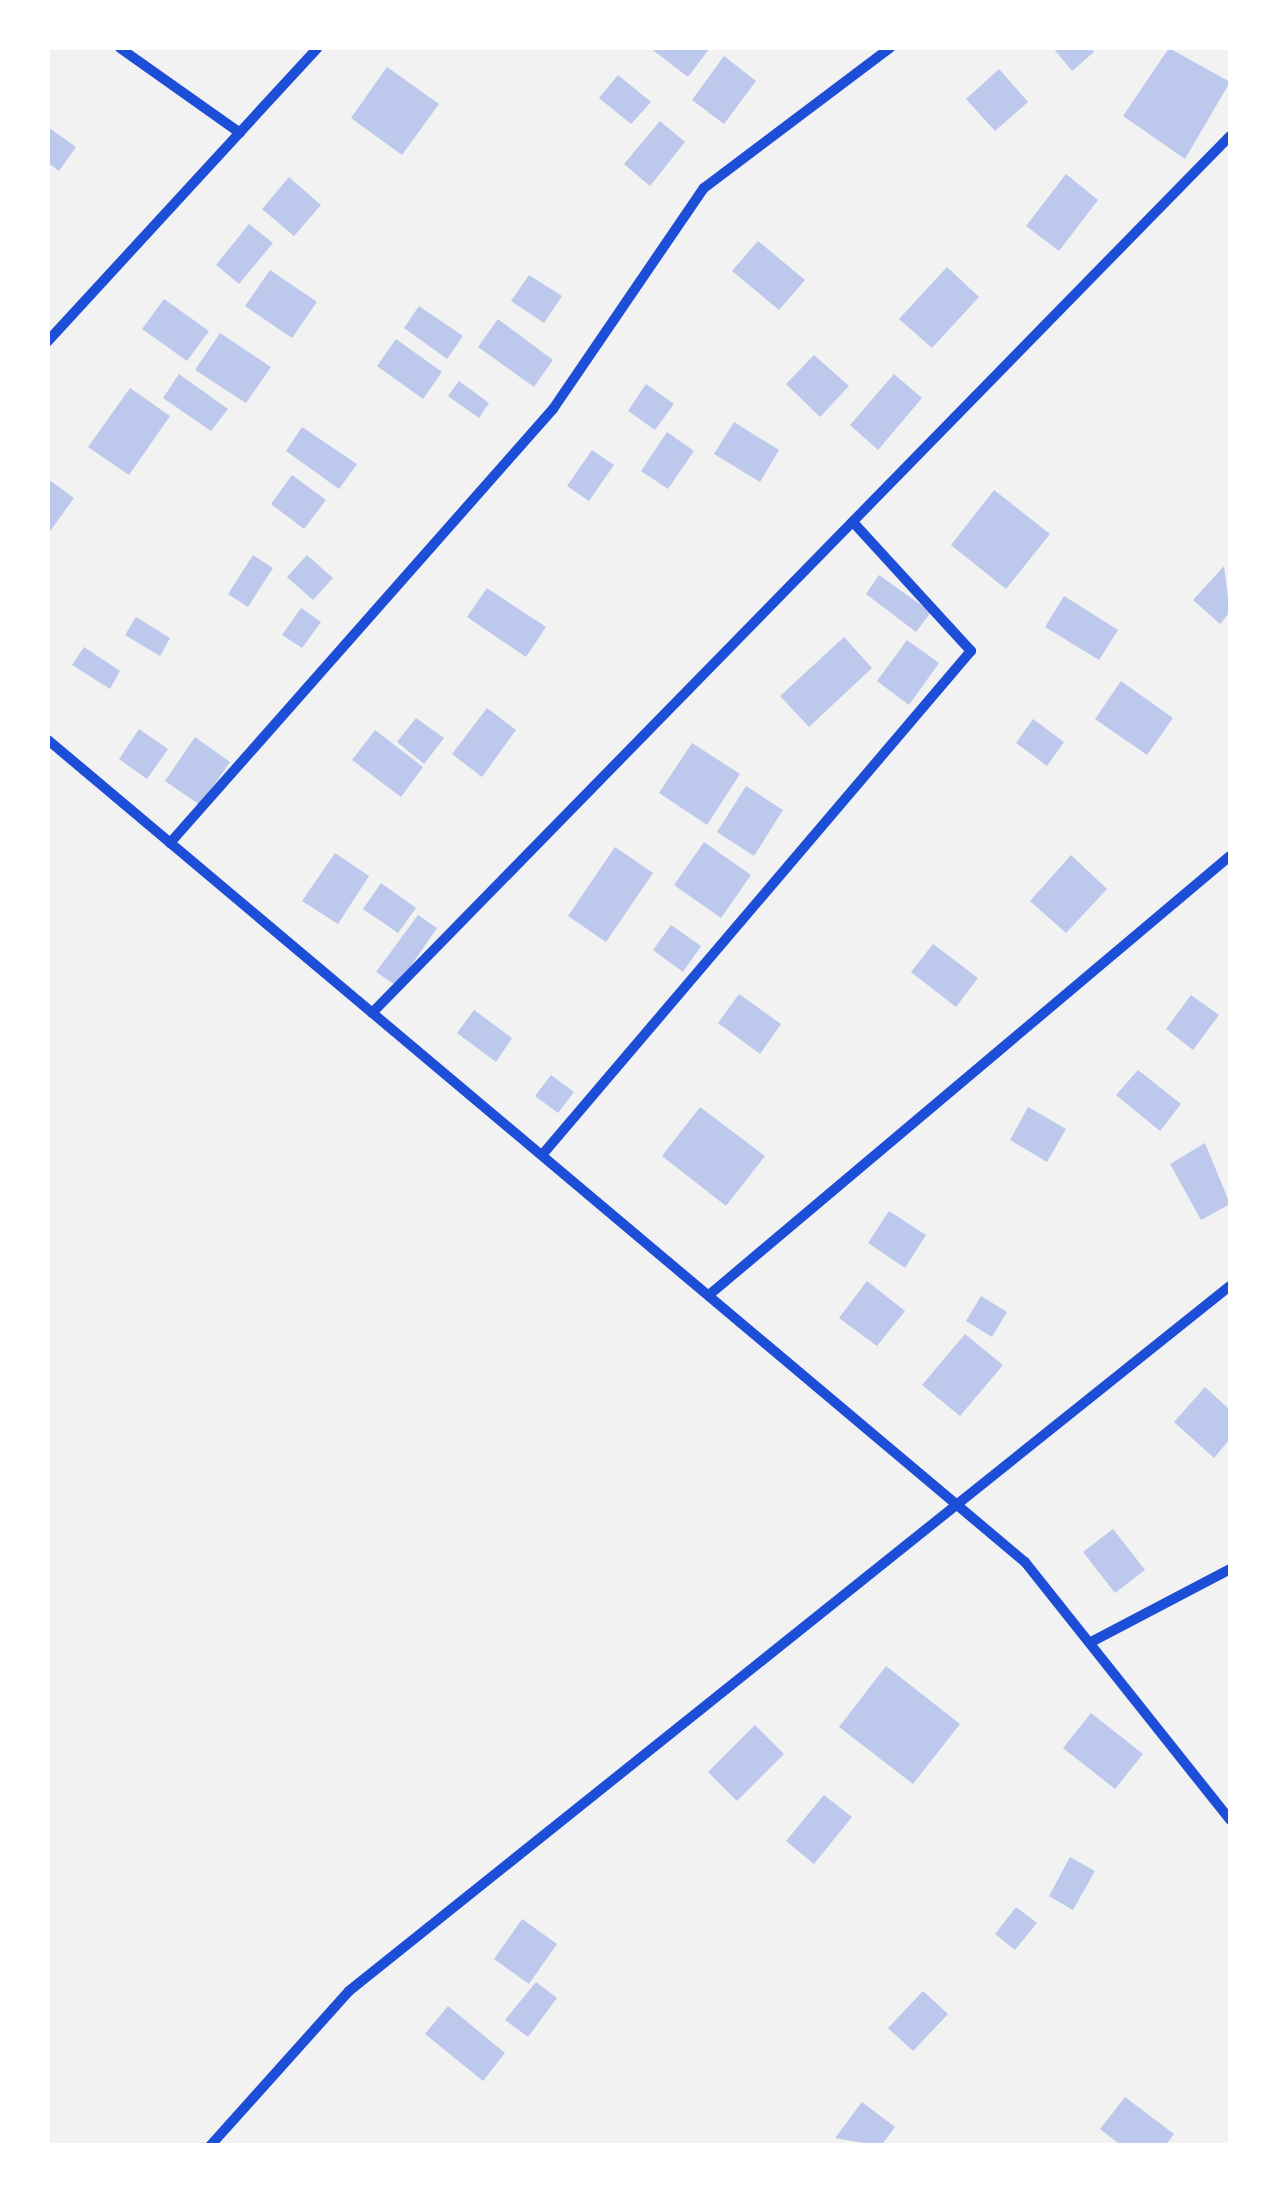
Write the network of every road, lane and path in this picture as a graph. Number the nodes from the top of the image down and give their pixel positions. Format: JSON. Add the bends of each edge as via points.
{"nodes":[{"id":1,"x":120,"y":48,"type":"edge"},
{"id":2,"x":317,"y":48,"type":"edge"},
{"id":3,"x":890,"y":48,"type":"edge"},
{"id":4,"x":240,"y":133,"type":"junction"},
{"id":5,"x":1230,"y":136,"type":"edge"},
{"id":6,"x":48,"y":340,"type":"edge"},
{"id":7,"x":853,"y":522,"type":"junction"},
{"id":8,"x":48,"y":740,"type":"edge"},
{"id":9,"x":170,"y":843,"type":"junction"},
{"id":10,"x":1230,"y":856,"type":"edge"},
{"id":11,"x":372,"y":1013,"type":"junction"},
{"id":12,"x":542,"y":1155,"type":"junction"},
{"id":13,"x":1230,"y":1286,"type":"edge"},
{"id":14,"x":708,"y":1296,"type":"junction"},
{"id":15,"x":952,"y":1500,"type":"junction"},
{"id":16,"x":1230,"y":1569,"type":"edge"},
{"id":17,"x":1094,"y":1642,"type":"junction"},
{"id":18,"x":1230,"y":1820,"type":"edge"},
{"id":19,"x":210,"y":2146,"type":"edge"}],
"edges":[{"from":1,"to":4,"type":"street"},
{"from":2,"to":4,"type":"street"},
{"from":3,"to":9,"type":"street","via":[[704,188],[552,408]]},
{"from":4,"to":6,"type":"street"},
{"from":5,"to":7,"type":"street"},
{"from":7,"to":11,"type":"street"},
{"from":7,"to":12,"type":"street","via":[[971,651]]},
{"from":8,"to":9,"type":"street"},
{"from":9,"to":11,"type":"street"},
{"from":10,"to":14,"type":"street"},
{"from":11,"to":12,"type":"street"},
{"from":12,"to":14,"type":"street"},
{"from":13,"to":15,"type":"street"},
{"from":14,"to":15,"type":"street"},
{"from":15,"to":17,"type":"street","via":[[1025,1562]]},
{"from":15,"to":19,"type":"street","via":[[349,1991]]},
{"from":16,"to":17,"type":"street"},
{"from":17,"to":18,"type":"street"}]}
